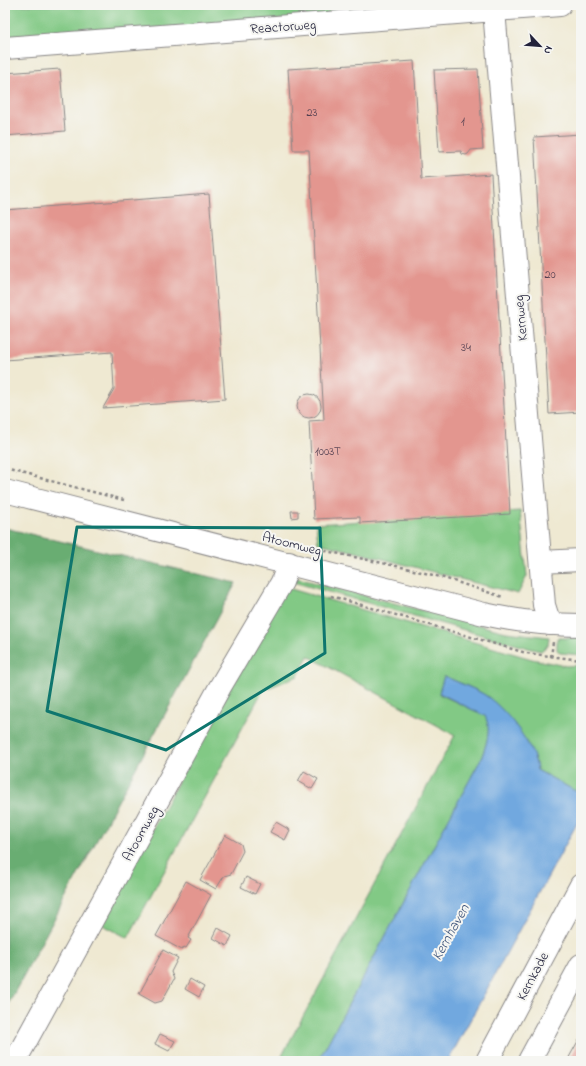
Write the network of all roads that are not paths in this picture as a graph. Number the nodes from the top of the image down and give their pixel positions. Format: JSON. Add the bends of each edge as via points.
{"nodes":[{"id":1,"x":560,"y":5,"type":"edge"},
{"id":2,"x":494,"y":10,"type":"junction"},
{"id":3,"x":5,"y":48,"type":"edge"},
{"id":4,"x":5,"y":491,"type":"edge"},
{"id":5,"x":581,"y":560,"type":"edge"},
{"id":6,"x":541,"y":562,"type":"junction"},
{"id":7,"x":289,"y":563,"type":"junction"},
{"id":8,"x":550,"y":624,"type":"junction"},
{"id":9,"x":581,"y":625,"type":"edge"},
{"id":10,"x":580,"y":890,"type":"edge"},
{"id":11,"x":581,"y":965,"type":"edge"},
{"id":12,"x":15,"y":1061,"type":"edge"},
{"id":13,"x":487,"y":1061,"type":"edge"},
{"id":14,"x":529,"y":1061,"type":"edge"}],
"edges":[{"from":1,"to":2,"type":"street","name":"Reactorweg"},
{"from":2,"to":3,"type":"street","name":"Reactorweg"},
{"from":2,"to":6,"type":"street","name":"Kernweg"},
{"from":4,"to":7,"type":"street","name":"Atoomweg"},
{"from":5,"to":6,"type":"street"},
{"from":6,"to":8,"type":"street","name":"Kernweg","via":[[544,605]]},
{"from":7,"to":8,"type":"street","name":"Atoomweg","via":[[484,614]]},
{"from":7,"to":12,"type":"street","name":"Atoomweg","via":[[282,582],[220,687]]},
{"from":8,"to":9,"type":"street","name":"Atoomweg"},
{"from":10,"to":13,"type":"street","name":"Kernkade"},
{"from":11,"to":14,"type":"street"}]}
